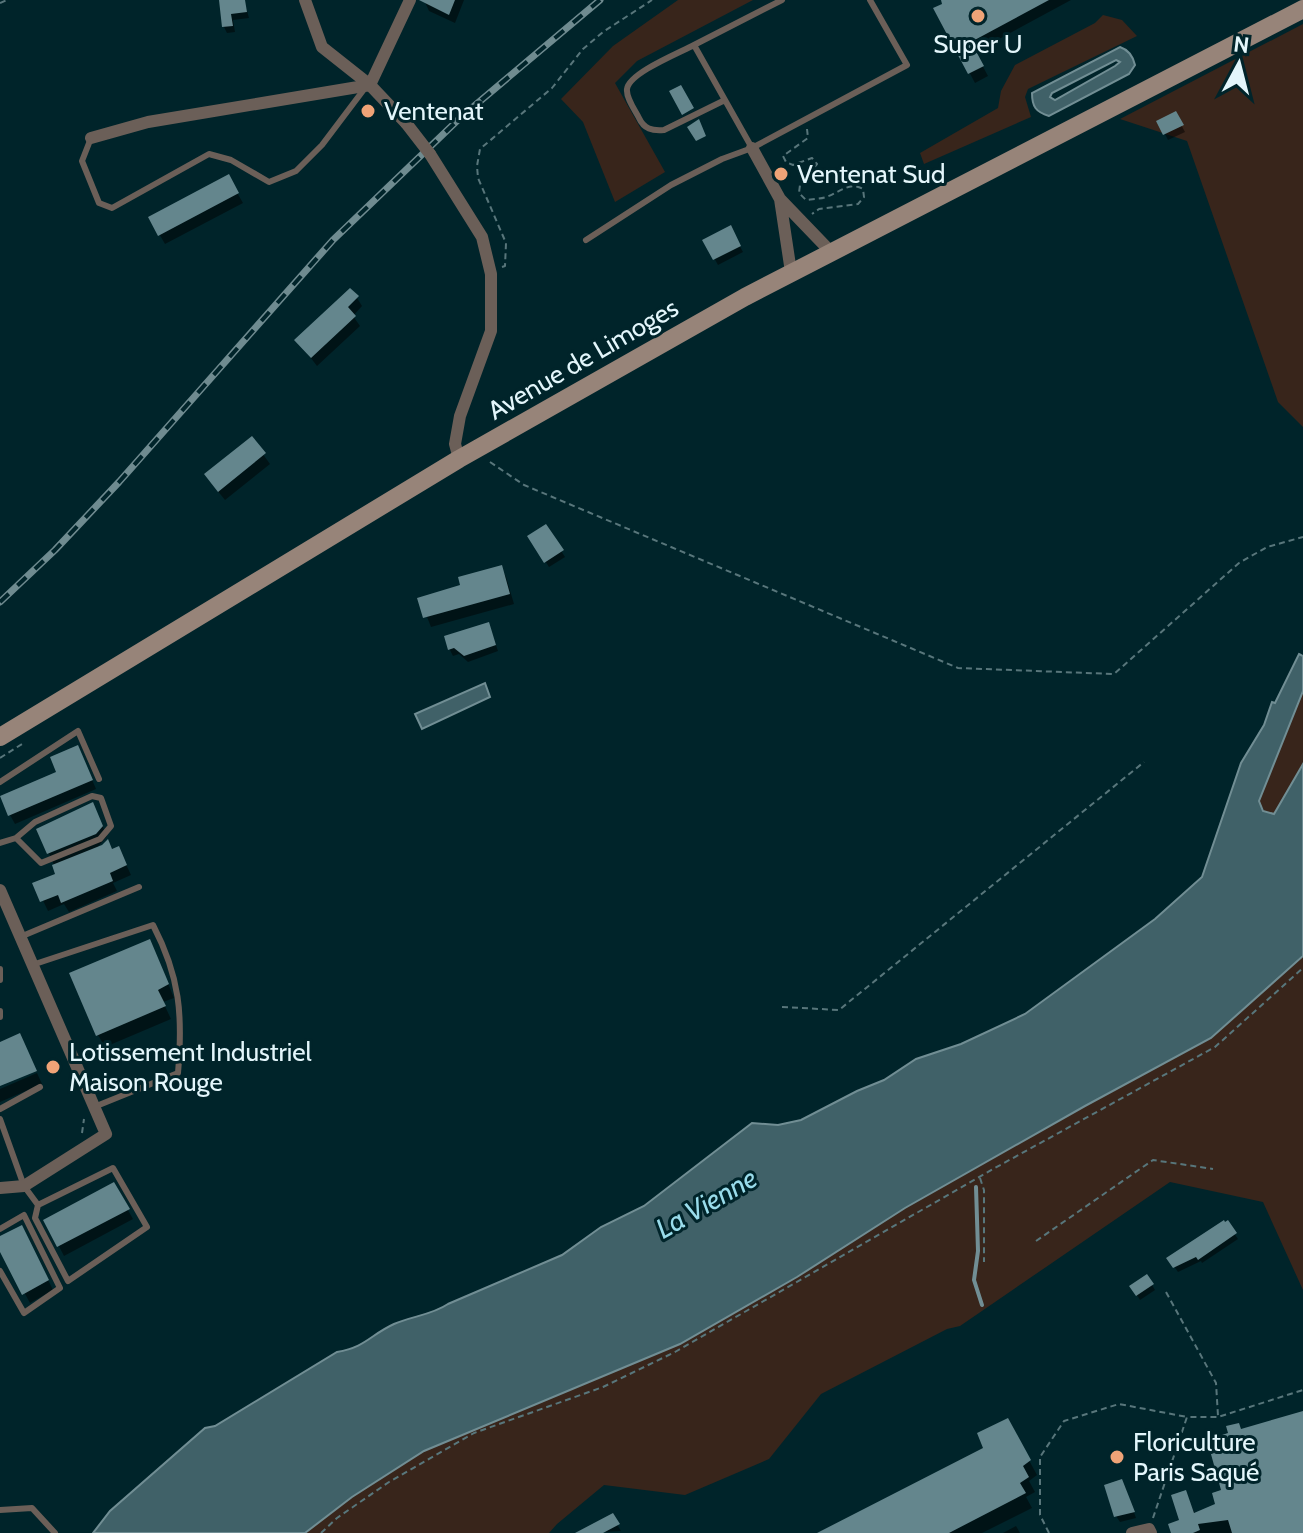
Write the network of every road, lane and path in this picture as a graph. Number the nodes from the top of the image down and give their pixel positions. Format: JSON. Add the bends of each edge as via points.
{"nodes":[{"id":1,"x":7,"y":0,"type":"edge"},
{"id":2,"x":305,"y":0,"type":"edge"},
{"id":3,"x":410,"y":0,"type":"edge"},
{"id":4,"x":652,"y":0,"type":"edge"},
{"id":5,"x":782,"y":0,"type":"edge"},
{"id":6,"x":870,"y":0,"type":"edge"},
{"id":7,"x":0,"y":3,"type":"edge"},
{"id":8,"x":1303,"y":9,"type":"edge"},
{"id":9,"x":694,"y":45,"type":"junction"},
{"id":10,"x":369,"y":85,"type":"junction"},
{"id":11,"x":725,"y":100,"type":"junction"},
{"id":12,"x":806,"y":128,"type":"dead end"},
{"id":13,"x":91,"y":138,"type":"joint"},
{"id":14,"x":752,"y":148,"type":"junction"},
{"id":15,"x":780,"y":199,"type":"junction"},
{"id":16,"x":806,"y":218,"type":"dead end"},
{"id":17,"x":586,"y":240,"type":"dead end"},
{"id":18,"x":830,"y":251,"type":"junction"},
{"id":19,"x":791,"y":272,"type":"junction"},
{"id":20,"x":491,"y":274,"type":"junction"},
{"id":21,"x":482,"y":457,"type":"dead end"},
{"id":22,"x":459,"y":459,"type":"junction"},
{"id":23,"x":1303,"y":537,"type":"edge"},
{"id":24,"x":0,"y":737,"type":"edge"},
{"id":25,"x":1144,"y":762,"type":"dead end"},
{"id":26,"x":99,"y":779,"type":"dead end"},
{"id":27,"x":0,"y":782,"type":"edge"},
{"id":28,"x":16,"y":838,"type":"junction"},
{"id":29,"x":0,"y":843,"type":"edge"},
{"id":30,"x":139,"y":887,"type":"dead end"},
{"id":31,"x":0,"y":890,"type":"edge"},
{"id":32,"x":20,"y":937,"type":"junction"},
{"id":33,"x":32,"y":965,"type":"junction"},
{"id":34,"x":1303,"y":968,"type":"edge"},
{"id":35,"x":0,"y":969,"type":"edge"},
{"id":36,"x":0,"y":980,"type":"edge"},
{"id":37,"x":782,"y":1007,"type":"dead end"},
{"id":38,"x":40,"y":1087,"type":"dead end"},
{"id":39,"x":94,"y":1107,"type":"junction"},
{"id":40,"x":0,"y":1109,"type":"edge"},
{"id":41,"x":0,"y":1119,"type":"edge"},
{"id":42,"x":84,"y":1119,"type":"dead end"},
{"id":43,"x":81,"y":1136,"type":"dead end"},
{"id":44,"x":1213,"y":1169,"type":"dead end"},
{"id":45,"x":980,"y":1177,"type":"junction"},
{"id":46,"x":24,"y":1186,"type":"junction"},
{"id":47,"x":0,"y":1188,"type":"edge"},
{"id":48,"x":38,"y":1205,"type":"junction"},
{"id":49,"x":0,"y":1229,"type":"edge"},
{"id":50,"x":1036,"y":1241,"type":"dead end"},
{"id":51,"x":984,"y":1262,"type":"dead end"},
{"id":52,"x":0,"y":1271,"type":"edge"},
{"id":53,"x":1166,"y":1292,"type":"dead end"},
{"id":54,"x":1303,"y":1390,"type":"edge"},
{"id":55,"x":1187,"y":1417,"type":"junction"},
{"id":56,"x":1218,"y":1417,"type":"junction"},
{"id":57,"x":0,"y":1510,"type":"edge"},
{"id":58,"x":1150,"y":1531,"type":"edge"},
{"id":59,"x":55,"y":1533,"type":"edge"},
{"id":60,"x":321,"y":1533,"type":"edge"},
{"id":61,"x":1049,"y":1533,"type":"edge"},
{"id":62,"x":1132,"y":1533,"type":"edge"}],
"edges":[{"from":1,"to":7,"type":"path"},
{"from":2,"to":10,"type":"street","via":[[322,47]]},
{"from":3,"to":10,"type":"street"},
{"from":4,"to":20,"type":"path","via":[[583,49],[552,88],[480,149],[478,178],[506,243],[505,266]]},
{"from":5,"to":9,"type":"lane"},
{"from":6,"to":14,"type":"lane","via":[[907,65]]},
{"from":8,"to":18,"type":"main road","name":"Avenue de Limoges"},
{"from":9,"to":11,"type":"lane"},
{"from":9,"to":11,"type":"lane","via":[[634,76],[627,86],[641,124],[664,130]]},
{"from":10,"to":13,"type":"street","via":[[148,122]]},
{"from":10,"to":13,"type":"lane","via":[[296,171],[269,182],[209,154],[112,208],[99,203],[82,161]]},
{"from":10,"to":20,"type":"street","bridge":true,"via":[[430,154],[482,237]]},
{"from":11,"to":14,"type":"lane"},
{"from":12,"to":16,"type":"path","via":[[808,138],[783,156],[793,165],[806,158],[817,164],[799,193],[806,200],[824,198],[857,186],[864,197],[858,204],[819,209]]},
{"from":14,"to":15,"type":"street"},
{"from":14,"to":17,"type":"lane","via":[[671,185]]},
{"from":15,"to":18,"type":"street"},
{"from":15,"to":19,"type":"street"},
{"from":18,"to":19,"type":"main road","name":"Avenue de Limoges"},
{"from":19,"to":22,"type":"main road","name":"Avenue de Limoges"},
{"from":20,"to":22,"type":"street","via":[[491,331],[460,416],[455,444]]},
{"from":21,"to":23,"type":"path","via":[[524,485],[958,668],[1114,674],[1239,563],[1267,547]]},
{"from":22,"to":24,"type":"main road","name":"Avenue de Limoges"},
{"from":25,"to":37,"type":"path","via":[[839,1010]]},
{"from":26,"to":27,"type":"lane","via":[[78,731]]},
{"from":28,"to":28,"type":"lane","via":[[35,822],[92,796],[101,798],[111,826],[100,839],[41,863]]},
{"from":28,"to":29,"type":"lane"},
{"from":30,"to":32,"type":"lane"},
{"from":31,"to":32,"type":"street"},
{"from":32,"to":33,"type":"street"},
{"from":33,"to":39,"type":"street"},
{"from":33,"to":39,"type":"lane","via":[[153,925],[164,947],[182,1025],[178,1073]]},
{"from":34,"to":45,"type":"path","via":[[1215,1047]]},
{"from":35,"to":36,"type":"lane"},
{"from":38,"to":40,"type":"lane"},
{"from":39,"to":46,"type":"street","via":[[106,1134]]},
{"from":41,"to":46,"type":"lane"},
{"from":42,"to":43,"type":"path"},
{"from":44,"to":50,"type":"path","via":[[1153,1160]]},
{"from":45,"to":51,"type":"path"},
{"from":45,"to":60,"type":"path","via":[[675,1352],[603,1387],[474,1433],[389,1482]]},
{"from":46,"to":47,"type":"street"},
{"from":46,"to":48,"type":"lane"},
{"from":48,"to":48,"type":"lane","via":[[113,1168],[147,1227],[68,1281],[35,1218]]},
{"from":49,"to":52,"type":"lane","via":[[24,1215],[60,1288],[24,1313]]},
{"from":53,"to":56,"type":"path","via":[[1216,1383]]},
{"from":54,"to":56,"type":"path"},
{"from":55,"to":56,"type":"path"},
{"from":55,"to":58,"type":"path"},
{"from":55,"to":61,"type":"path","via":[[1119,1404],[1064,1421],[1040,1457],[1040,1515]]},
{"from":57,"to":59,"type":"lane","via":[[32,1508]]},
{"from":58,"to":62,"type":"street"}]}
